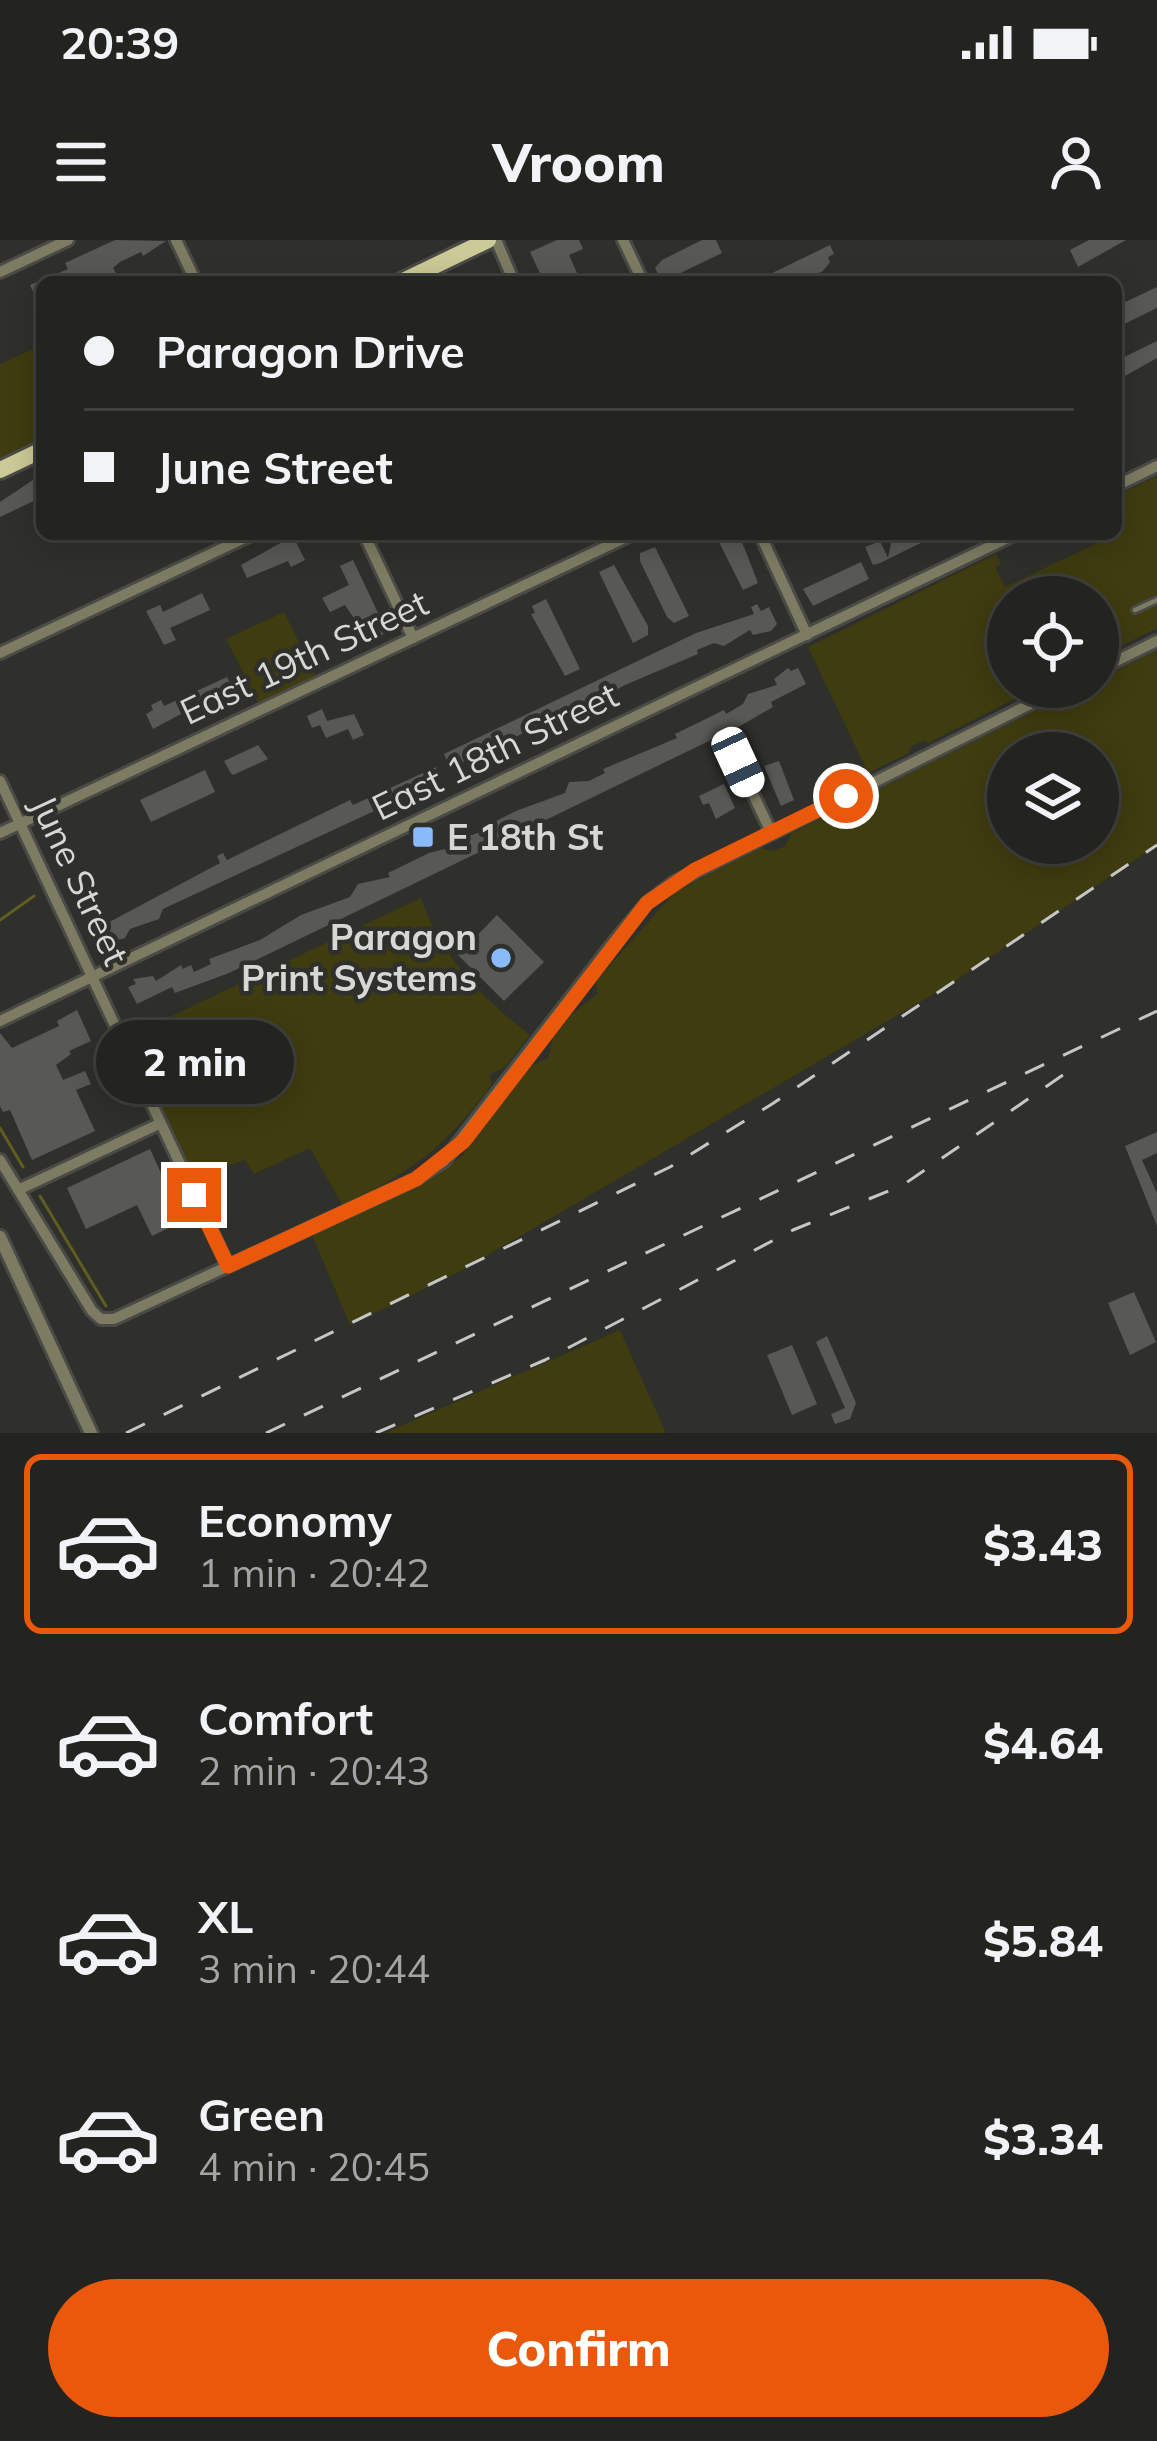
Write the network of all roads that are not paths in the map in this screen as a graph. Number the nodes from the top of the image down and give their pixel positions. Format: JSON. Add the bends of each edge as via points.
{"nodes":[{"id":1,"x":68,"y":240,"type":"edge"},
{"id":2,"x":176,"y":240,"type":"edge"},
{"id":3,"x":492,"y":240,"type":"edge"},
{"id":4,"x":623,"y":240,"type":"edge"},
{"id":5,"x":0,"y":272,"type":"edge"},
{"id":6,"x":193,"y":276,"type":"edge"},
{"id":7,"x":414,"y":276,"type":"edge"},
{"id":8,"x":511,"y":276,"type":"edge"},
{"id":9,"x":640,"y":276,"type":"edge"},
{"id":10,"x":36,"y":453,"type":"edge"},
{"id":11,"x":1157,"y":466,"type":"edge"},
{"id":12,"x":0,"y":470,"type":"edge"},
{"id":13,"x":1122,"y":483,"type":"edge"},
{"id":14,"x":240,"y":540,"type":"edge"},
{"id":15,"x":367,"y":540,"type":"edge"},
{"id":16,"x":619,"y":540,"type":"edge"},
{"id":17,"x":763,"y":540,"type":"edge"},
{"id":18,"x":1004,"y":540,"type":"edge"},
{"id":19,"x":1157,"y":600,"type":"edge"},
{"id":20,"x":1135,"y":610,"type":"dead end"},
{"id":21,"x":807,"y":635,"type":"junction"},
{"id":22,"x":413,"y":638,"type":"junction"},
{"id":23,"x":1157,"y":640,"type":"edge"},
{"id":24,"x":0,"y":653,"type":"edge"},
{"id":25,"x":1119,"y":659,"type":"edge"},
{"id":26,"x":1022,"y":708,"type":"edge"},
{"id":27,"x":738,"y":762,"type":"dead end"},
{"id":28,"x":0,"y":781,"type":"edge"},
{"id":29,"x":20,"y":824,"type":"junction"},
{"id":30,"x":771,"y":832,"type":"junction"},
{"id":31,"x":0,"y":833,"type":"edge"},
{"id":32,"x":92,"y":977,"type":"junction"},
{"id":33,"x":0,"y":1022,"type":"edge"},
{"id":34,"x":160,"y":1123,"type":"junction"},
{"id":35,"x":0,"y":1160,"type":"edge"},
{"id":36,"x":18,"y":1190,"type":"junction"},
{"id":37,"x":0,"y":1237,"type":"edge"},
{"id":38,"x":228,"y":1266,"type":"junction"},
{"id":39,"x":91,"y":1433,"type":"edge"}],
"edges":[{"from":1,"to":5,"type":"street"},
{"from":2,"to":6,"type":"street"},
{"from":3,"to":7,"type":"main road"},
{"from":3,"to":8,"type":"street"},
{"from":4,"to":9,"type":"street"},
{"from":10,"to":12,"type":"main road"},
{"from":11,"to":13,"type":"street"},
{"from":14,"to":24,"type":"street"},
{"from":15,"to":22,"type":"street"},
{"from":16,"to":22,"type":"street","name":"East 19th Street"},
{"from":17,"to":21,"type":"street"},
{"from":18,"to":21,"type":"street","name":"East 18th Street"},
{"from":19,"to":20,"type":"lane"},
{"from":21,"to":32,"type":"street","name":"East 18th Street"},
{"from":22,"to":29,"type":"street","name":"East 19th Street"},
{"from":23,"to":25,"type":"street"},
{"from":26,"to":30,"type":"street"},
{"from":27,"to":30,"type":"street"},
{"from":28,"to":29,"type":"street","name":"June Street"},
{"from":29,"to":31,"type":"street","name":"East 19th Street"},
{"from":29,"to":32,"type":"street","name":"June Street"},
{"from":30,"to":38,"type":"street","via":[[647,903],[444,1161]]},
{"from":32,"to":33,"type":"street","name":"East 18th Street"},
{"from":32,"to":34,"type":"street","name":"June Street"},
{"from":34,"to":36,"type":"street"},
{"from":34,"to":38,"type":"street","name":"June Street"},
{"from":35,"to":36,"type":"street"},
{"from":36,"to":38,"type":"street","via":[[101,1318]]},
{"from":37,"to":39,"type":"street"}]}
